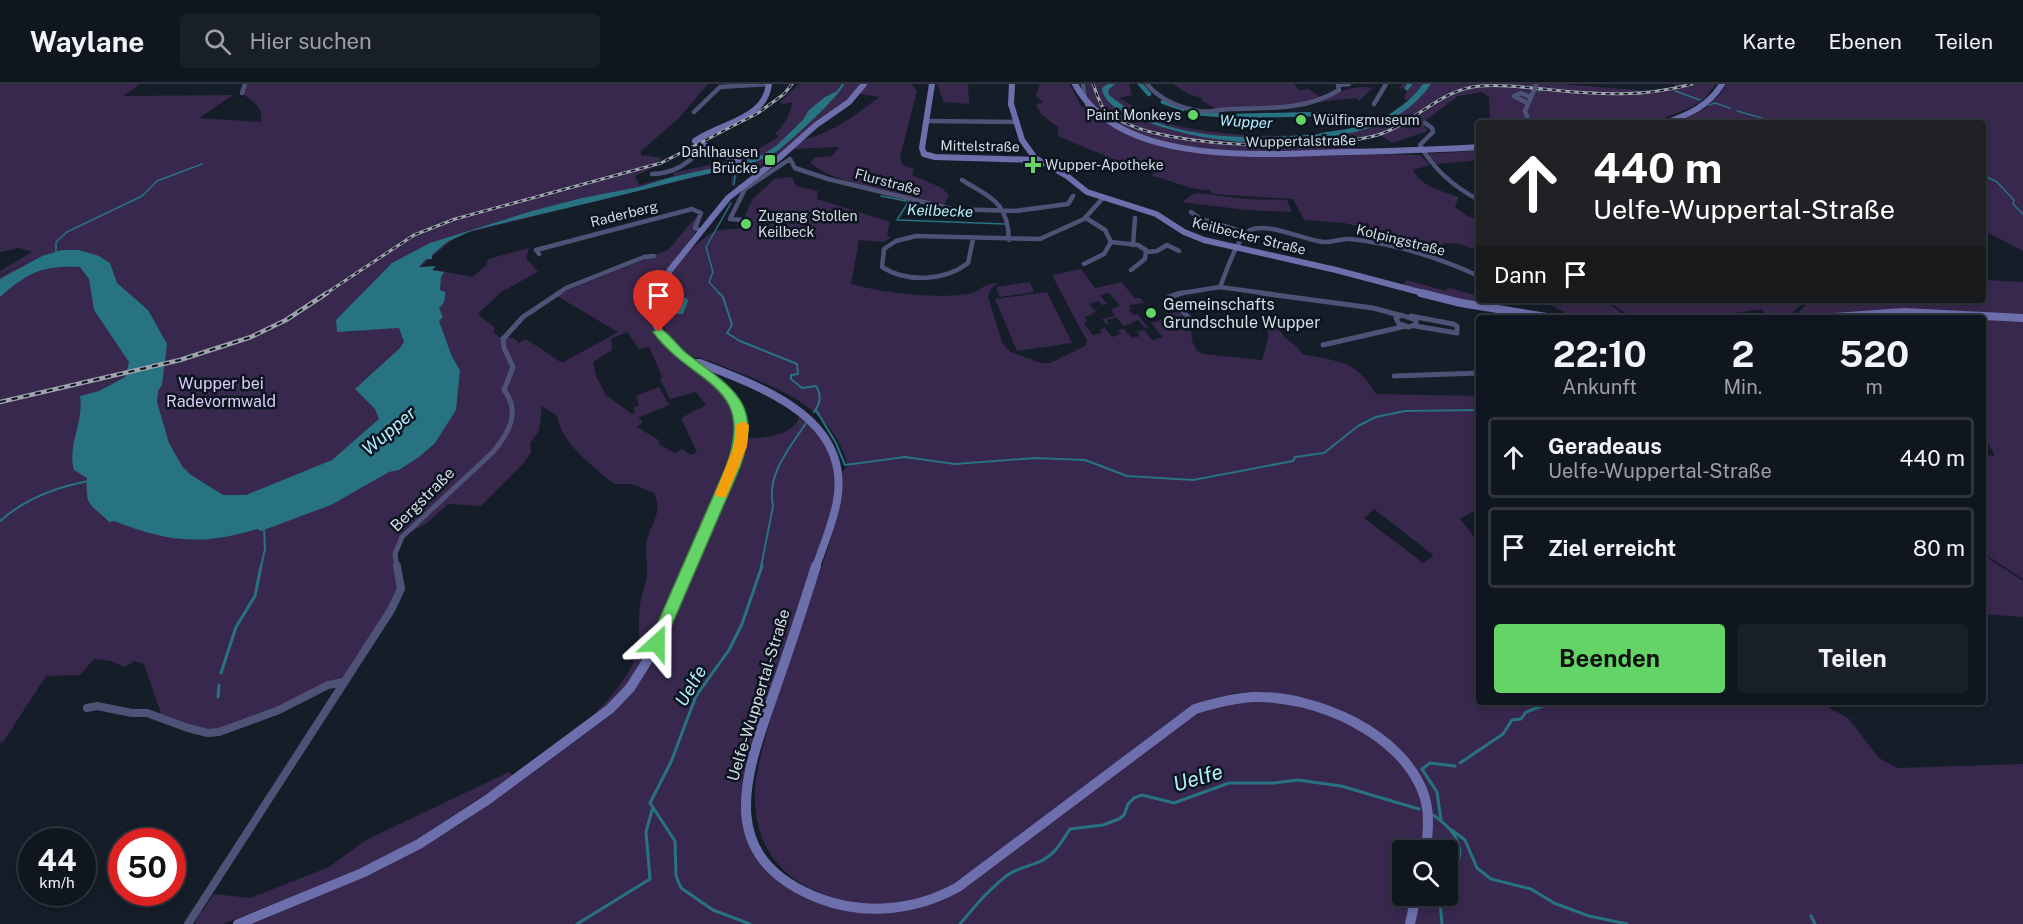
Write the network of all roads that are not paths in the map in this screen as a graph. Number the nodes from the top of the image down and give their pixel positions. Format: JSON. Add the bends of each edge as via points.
{"nodes":[{"id":1,"x":245,"y":84,"type":"edge"},
{"id":2,"x":769,"y":84,"type":"edge"},
{"id":3,"x":864,"y":84,"type":"edge"},
{"id":4,"x":932,"y":84,"type":"edge"},
{"id":5,"x":1012,"y":84,"type":"edge"},
{"id":6,"x":1075,"y":84,"type":"edge"},
{"id":7,"x":1083,"y":84,"type":"edge"},
{"id":8,"x":1147,"y":84,"type":"edge"},
{"id":9,"x":1349,"y":84,"type":"edge"},
{"id":10,"x":1386,"y":84,"type":"edge"},
{"id":11,"x":1722,"y":84,"type":"edge"},
{"id":12,"x":1338,"y":85,"type":"edge"},
{"id":13,"x":1535,"y":86,"type":"edge"},
{"id":14,"x":242,"y":93,"type":"dead end"},
{"id":15,"x":1530,"y":97,"type":"junction"},
{"id":16,"x":1527,"y":103,"type":"junction"},
{"id":17,"x":1374,"y":104,"type":"dead end"},
{"id":18,"x":1087,"y":105,"type":"junction"},
{"id":19,"x":694,"y":112,"type":"dead end"},
{"id":20,"x":1528,"y":120,"type":"edge"},
{"id":21,"x":1672,"y":120,"type":"edge"},
{"id":22,"x":927,"y":122,"type":"junction"},
{"id":23,"x":1017,"y":122,"type":"junction"},
{"id":24,"x":1425,"y":123,"type":"dead end"},
{"id":25,"x":706,"y":147,"type":"junction"},
{"id":26,"x":1476,"y":147,"type":"edge"},
{"id":27,"x":1422,"y":150,"type":"junction"},
{"id":28,"x":1028,"y":151,"type":"junction"},
{"id":29,"x":1021,"y":158,"type":"junction"},
{"id":30,"x":1040,"y":161,"type":"junction"},
{"id":31,"x":760,"y":172,"type":"junction"},
{"id":32,"x":651,"y":174,"type":"dead end"},
{"id":33,"x":962,"y":180,"type":"dead end"},
{"id":34,"x":742,"y":188,"type":"junction"},
{"id":35,"x":1074,"y":196,"type":"dead end"},
{"id":36,"x":1103,"y":198,"type":"junction"},
{"id":37,"x":1476,"y":198,"type":"edge"},
{"id":38,"x":1004,"y":211,"type":"junction"},
{"id":39,"x":1191,"y":212,"type":"dead end"},
{"id":40,"x":1086,"y":218,"type":"junction"},
{"id":41,"x":1135,"y":218,"type":"dead end"},
{"id":42,"x":742,"y":220,"type":"dead end"},
{"id":43,"x":700,"y":230,"type":"junction"},
{"id":44,"x":1247,"y":233,"type":"junction"},
{"id":45,"x":973,"y":238,"type":"junction"},
{"id":46,"x":1009,"y":240,"type":"junction"},
{"id":47,"x":1111,"y":242,"type":"junction"},
{"id":48,"x":1133,"y":245,"type":"junction"},
{"id":49,"x":1238,"y":247,"type":"junction"},
{"id":50,"x":1179,"y":251,"type":"dead end"},
{"id":51,"x":1147,"y":252,"type":"junction"},
{"id":52,"x":539,"y":254,"type":"dead end"},
{"id":53,"x":654,"y":256,"type":"dead end"},
{"id":54,"x":1084,"y":264,"type":"dead end"},
{"id":55,"x":1131,"y":270,"type":"dead end"},
{"id":56,"x":1476,"y":275,"type":"edge"},
{"id":57,"x":1220,"y":287,"type":"junction"},
{"id":58,"x":1399,"y":315,"type":"junction"},
{"id":59,"x":1536,"y":315,"type":"edge"},
{"id":60,"x":1863,"y":315,"type":"edge"},
{"id":61,"x":1964,"y":315,"type":"edge"},
{"id":62,"x":1411,"y":316,"type":"junction"},
{"id":63,"x":1986,"y":316,"type":"edge"},
{"id":64,"x":2023,"y":318,"type":"edge"},
{"id":65,"x":1212,"y":322,"type":"dead end"},
{"id":66,"x":1406,"y":326,"type":"junction"},
{"id":67,"x":1415,"y":326,"type":"junction"},
{"id":68,"x":1323,"y":345,"type":"dead end"},
{"id":69,"x":693,"y":363,"type":"junction"},
{"id":70,"x":1476,"y":373,"type":"edge"},
{"id":71,"x":1394,"y":376,"type":"dead end"},
{"id":72,"x":344,"y":682,"type":"junction"},
{"id":73,"x":87,"y":708,"type":"dead end"},
{"id":74,"x":1427,"y":840,"type":"edge"},
{"id":75,"x":1414,"y":906,"type":"edge"},
{"id":76,"x":188,"y":924,"type":"edge"},
{"id":77,"x":238,"y":924,"type":"edge"},
{"id":78,"x":1410,"y":924,"type":"edge"}],
"edges":[{"from":1,"to":14,"type":"street"},
{"from":2,"to":19,"type":"street","via":[[720,87]]},
{"from":2,"to":25,"type":"main road","via":[[762,106],[696,140]]},
{"from":3,"to":31,"type":"main road","via":[[852,99]]},
{"from":4,"to":22,"type":"main road"},
{"from":5,"to":23,"type":"main road","name":"Keilbecker Straße","via":[[1011,101]]},
{"from":6,"to":18,"type":"main road","name":"Wuppertalstraße"},
{"from":7,"to":18,"type":"street"},
{"from":8,"to":12,"type":"street","via":[[1170,101],[1205,111],[1302,103],[1334,94]]},
{"from":9,"to":12,"type":"street"},
{"from":10,"to":17,"type":"street"},
{"from":11,"to":21,"type":"main road","via":[[1704,105]]},
{"from":13,"to":15,"type":"street"},
{"from":15,"to":16,"type":"street"},
{"from":15,"to":16,"type":"street","via":[[1521,93],[1514,96]]},
{"from":16,"to":20,"type":"street"},
{"from":18,"to":27,"type":"main road","name":"Wuppertalstraße","via":[[1130,132],[1216,153]]},
{"from":22,"to":23,"type":"street"},
{"from":22,"to":29,"type":"main road","name":"Mittelstraße","via":[[922,150],[925,155]]},
{"from":23,"to":28,"type":"main road","name":"Keilbecker Straße"},
{"from":24,"to":27,"type":"street","via":[[1432,132],[1420,145]]},
{"from":25,"to":31,"type":"main road"},
{"from":25,"to":32,"type":"street","via":[[680,169]]},
{"from":26,"to":27,"type":"main road","name":"Wuppertalstraße"},
{"from":27,"to":37,"type":"street","via":[[1449,181]]},
{"from":28,"to":29,"type":"main road"},
{"from":28,"to":30,"type":"main road","name":"Keilbecker Straße"},
{"from":29,"to":30,"type":"main road","name":"Mittelstraße"},
{"from":30,"to":36,"type":"main road","name":"Keilbecker Straße","via":[[1084,191]]},
{"from":31,"to":34,"type":"main road","name":"Uelfe-Wuppertal-Straße"},
{"from":33,"to":38,"type":"street","via":[[993,196]]},
{"from":34,"to":38,"type":"street","name":"Flurstraße","via":[[790,159],[796,169],[909,200],[961,210]]},
{"from":34,"to":42,"type":"street","name":"Flurstraße","via":[[730,219]]},
{"from":34,"to":43,"type":"main road","name":"Uelfe-Wuppertal-Straße"},
{"from":35,"to":38,"type":"street","name":"Flurstraße","via":[[1068,204]]},
{"from":36,"to":40,"type":"street"},
{"from":36,"to":49,"type":"main road","name":"Keilbecker Straße","via":[[1156,214],[1195,237]]},
{"from":38,"to":46,"type":"street","via":[[1009,221]]},
{"from":39,"to":44,"type":"street","name":"Kolpingstraße"},
{"from":40,"to":46,"type":"street","via":[[1040,239]]},
{"from":40,"to":47,"type":"street","via":[[1105,230]]},
{"from":41,"to":48,"type":"street"},
{"from":43,"to":52,"type":"street","name":"Raderberg","via":[[695,228],[701,213],[692,209],[536,250]]},
{"from":43,"to":69,"type":"main road","name":"Uelfe-Wuppertal-Straße","via":[[660,286],[654,306],[655,322],[663,339]]},
{"from":44,"to":49,"type":"street"},
{"from":44,"to":56,"type":"street","name":"Kolpingstraße","via":[[1262,229],[1326,242],[1358,240],[1423,256]]},
{"from":45,"to":45,"type":"street","via":[[903,238],[884,249],[882,267],[902,274],[945,276],[968,263]]},
{"from":45,"to":46,"type":"street"},
{"from":47,"to":48,"type":"street"},
{"from":47,"to":54,"type":"street","via":[[1104,254]]},
{"from":48,"to":51,"type":"street"},
{"from":49,"to":57,"type":"street"},
{"from":49,"to":59,"type":"main road","name":"Keilbecker Straße","via":[[1446,299]]},
{"from":50,"to":51,"type":"street","via":[[1167,245]]},
{"from":51,"to":55,"type":"street","via":[[1143,262]]},
{"from":53,"to":72,"type":"street","name":"Bergstraße","via":[[554,294],[505,334],[503,344],[513,367],[504,390],[513,403],[508,429],[500,445],[402,537],[394,554],[401,593]]},
{"from":57,"to":58,"type":"street"},
{"from":57,"to":65,"type":"street","via":[[1169,298],[1194,323]]},
{"from":58,"to":62,"type":"street"},
{"from":58,"to":66,"type":"street","via":[[1396,321]]},
{"from":60,"to":61,"type":"main road"},
{"from":62,"to":67,"type":"street","via":[[1417,321]]},
{"from":62,"to":67,"type":"street","via":[[1453,324],[1457,333]]},
{"from":63,"to":64,"type":"main road"},
{"from":66,"to":67,"type":"street"},
{"from":66,"to":68,"type":"street"},
{"from":69,"to":74,"type":"main road","name":"Uelfe-Wuppertal-Straße","via":[[708,366],[793,405],[823,433],[837,466],[837,500],[762,728],[745,796],[754,845],[784,881],[826,901],[861,907],[912,905],[941,897],[1195,709],[1218,699],[1244,696],[1280,698],[1308,705],[1355,724],[1390,746],[1411,768],[1424,793]]},
{"from":69,"to":77,"type":"main road","via":[[723,387],[736,404],[742,423],[741,443],[651,655],[630,688],[579,734],[424,841],[362,873]]},
{"from":70,"to":71,"type":"street"},
{"from":72,"to":73,"type":"street","via":[[328,685],[279,710],[219,732],[188,728],[147,713]]},
{"from":72,"to":76,"type":"street","name":"Bergstraße"},
{"from":75,"to":78,"type":"main road"}]}
